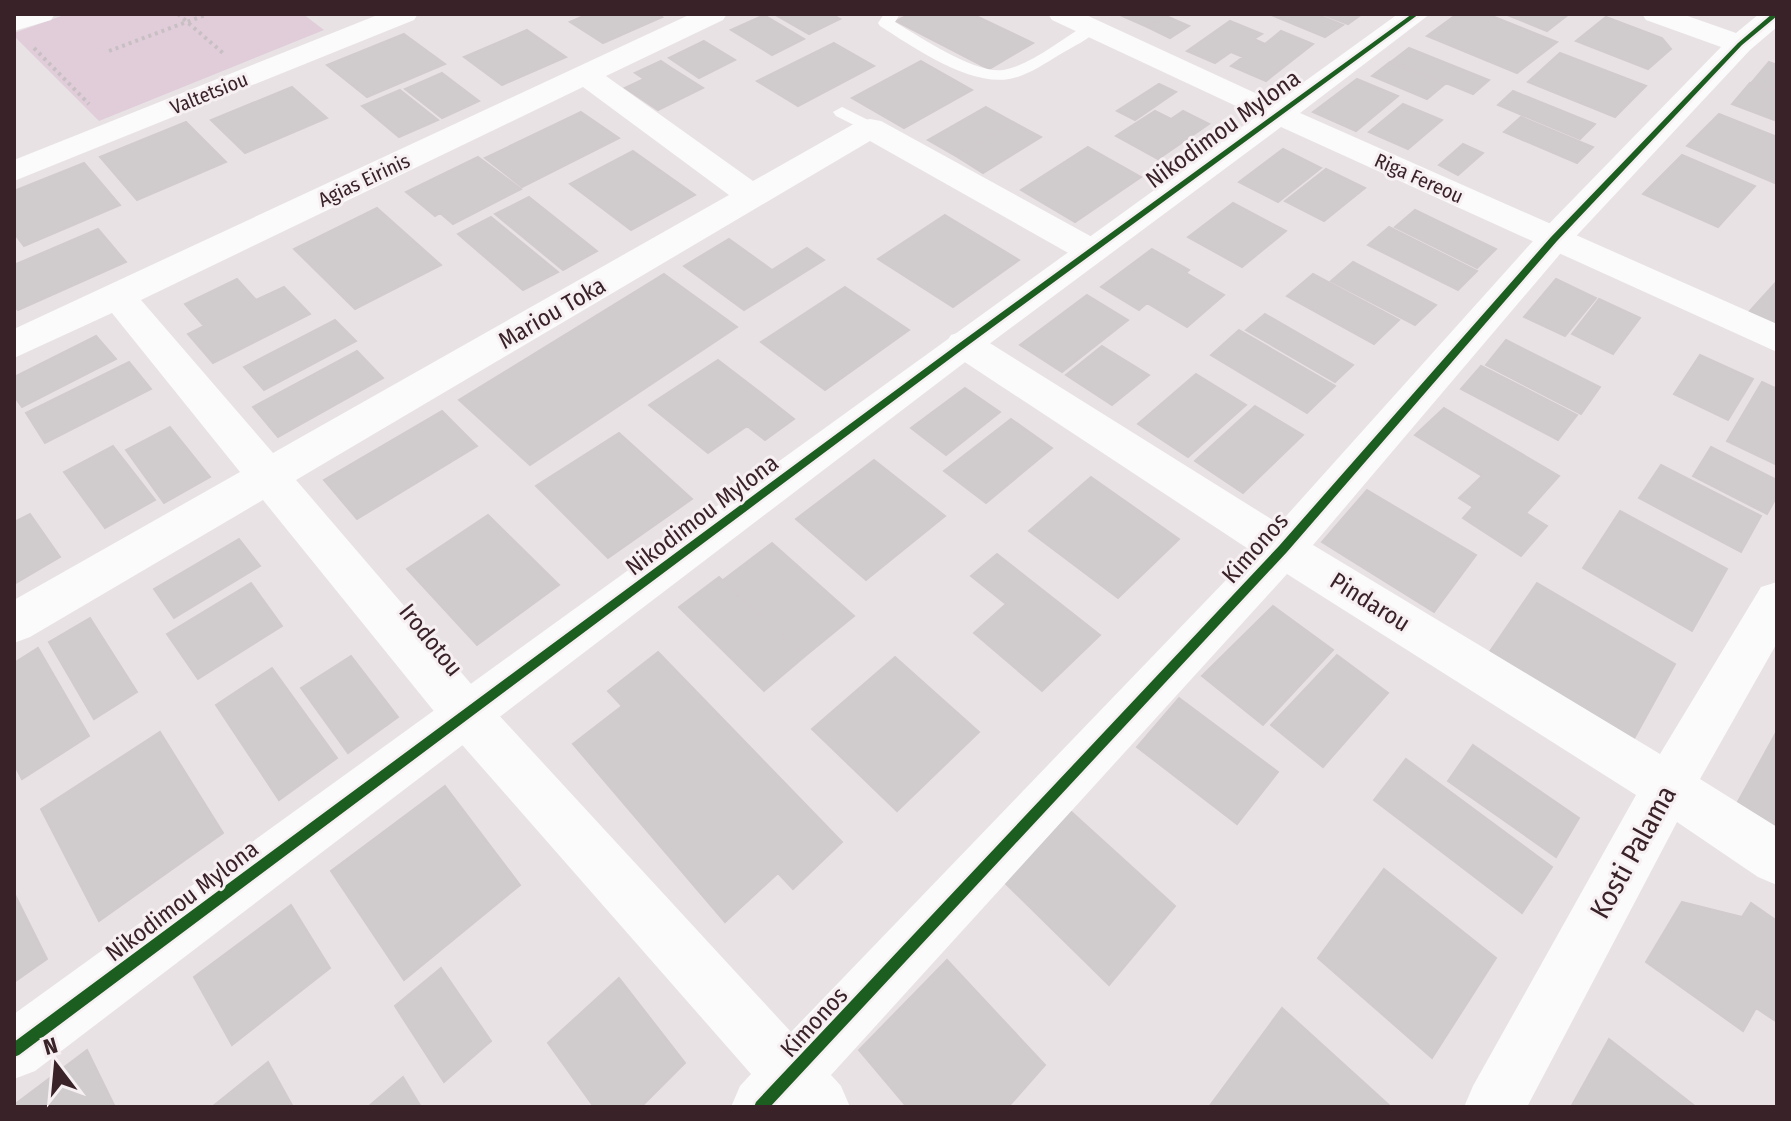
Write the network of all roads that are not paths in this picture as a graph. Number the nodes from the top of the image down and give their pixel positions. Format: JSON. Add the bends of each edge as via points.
{"nodes":[{"id":1,"x":334,"y":14,"type":"edge"},
{"id":2,"x":404,"y":14,"type":"edge"},
{"id":3,"x":713,"y":14,"type":"edge"},
{"id":4,"x":892,"y":14,"type":"edge"},
{"id":5,"x":1416,"y":14,"type":"edge"},
{"id":6,"x":1656,"y":14,"type":"edge"},
{"id":7,"x":1776,"y":14,"type":"edge"},
{"id":8,"x":1071,"y":18,"type":"edge"},
{"id":9,"x":360,"y":33,"type":"junction"},
{"id":10,"x":1740,"y":44,"type":"junction"},
{"id":11,"x":586,"y":75,"type":"junction"},
{"id":12,"x":1277,"y":114,"type":"junction"},
{"id":13,"x":14,"y":171,"type":"edge"},
{"id":14,"x":752,"y":196,"type":"junction"},
{"id":15,"x":1554,"y":239,"type":"junction"},
{"id":16,"x":1091,"y":251,"type":"junction"},
{"id":17,"x":118,"y":296,"type":"junction"},
{"id":18,"x":1777,"y":339,"type":"edge"},
{"id":19,"x":964,"y":344,"type":"junction"},
{"id":20,"x":14,"y":345,"type":"edge"},
{"id":21,"x":271,"y":476,"type":"junction"},
{"id":22,"x":1283,"y":549,"type":"junction"},
{"id":23,"x":1777,"y":601,"type":"edge"},
{"id":24,"x":14,"y":623,"type":"edge"},
{"id":25,"x":467,"y":715,"type":"junction"},
{"id":26,"x":1668,"y":787,"type":"junction"},
{"id":27,"x":1777,"y":858,"type":"edge"},
{"id":28,"x":14,"y":1050,"type":"edge"},
{"id":29,"x":791,"y":1096,"type":"edge"},
{"id":30,"x":1494,"y":1107,"type":"edge"}],
"edges":[{"from":1,"to":9,"type":"street"},
{"from":2,"to":9,"type":"street","name":"Valtetsiou"},
{"from":3,"to":11,"type":"street","name":"Agias Eirinis"},
{"from":4,"to":8,"type":"lane","via":[[886,23],[987,75],[1008,75]]},
{"from":5,"to":12,"type":"street","name":"Nikodimou Mylona"},
{"from":6,"to":10,"type":"street"},
{"from":7,"to":10,"type":"street","name":"Kimonos"},
{"from":8,"to":12,"type":"street","name":"Riga Fereou"},
{"from":9,"to":13,"type":"street","name":"Valtetsiou"},
{"from":10,"to":15,"type":"street","name":"Kimonos"},
{"from":11,"to":14,"type":"street"},
{"from":11,"to":17,"type":"street","name":"Agias Eirinis"},
{"from":12,"to":15,"type":"street","name":"Riga Fereou"},
{"from":12,"to":16,"type":"street","name":"Nikodimou Mylona"},
{"from":14,"to":16,"type":"street","name":"Mariou Toka","via":[[856,120]]},
{"from":14,"to":21,"type":"street","name":"Mariou Toka"},
{"from":15,"to":18,"type":"street","name":"Riga Fereou"},
{"from":15,"to":22,"type":"street","name":"Kimonos"},
{"from":16,"to":19,"type":"street","name":"Nikodimou Mylona"},
{"from":17,"to":20,"type":"street","name":"Agias Eirinis"},
{"from":17,"to":21,"type":"street","name":"Irodotou"},
{"from":19,"to":22,"type":"street","name":"Pindarou"},
{"from":19,"to":25,"type":"street","name":"Nikodimou Mylona"},
{"from":21,"to":24,"type":"street","name":"Mariou Toka"},
{"from":21,"to":25,"type":"street","name":"Irodotou"},
{"from":22,"to":26,"type":"street","name":"Pindarou"},
{"from":22,"to":29,"type":"street","name":"Kimonos"},
{"from":23,"to":26,"type":"street","name":"Kosti Palama"},
{"from":25,"to":28,"type":"street","name":"Nikodimou Mylona"},
{"from":25,"to":29,"type":"street","name":"Irodotou"},
{"from":26,"to":27,"type":"street","name":"Pindarou"},
{"from":26,"to":30,"type":"street","name":"Kosti Palama"}]}
